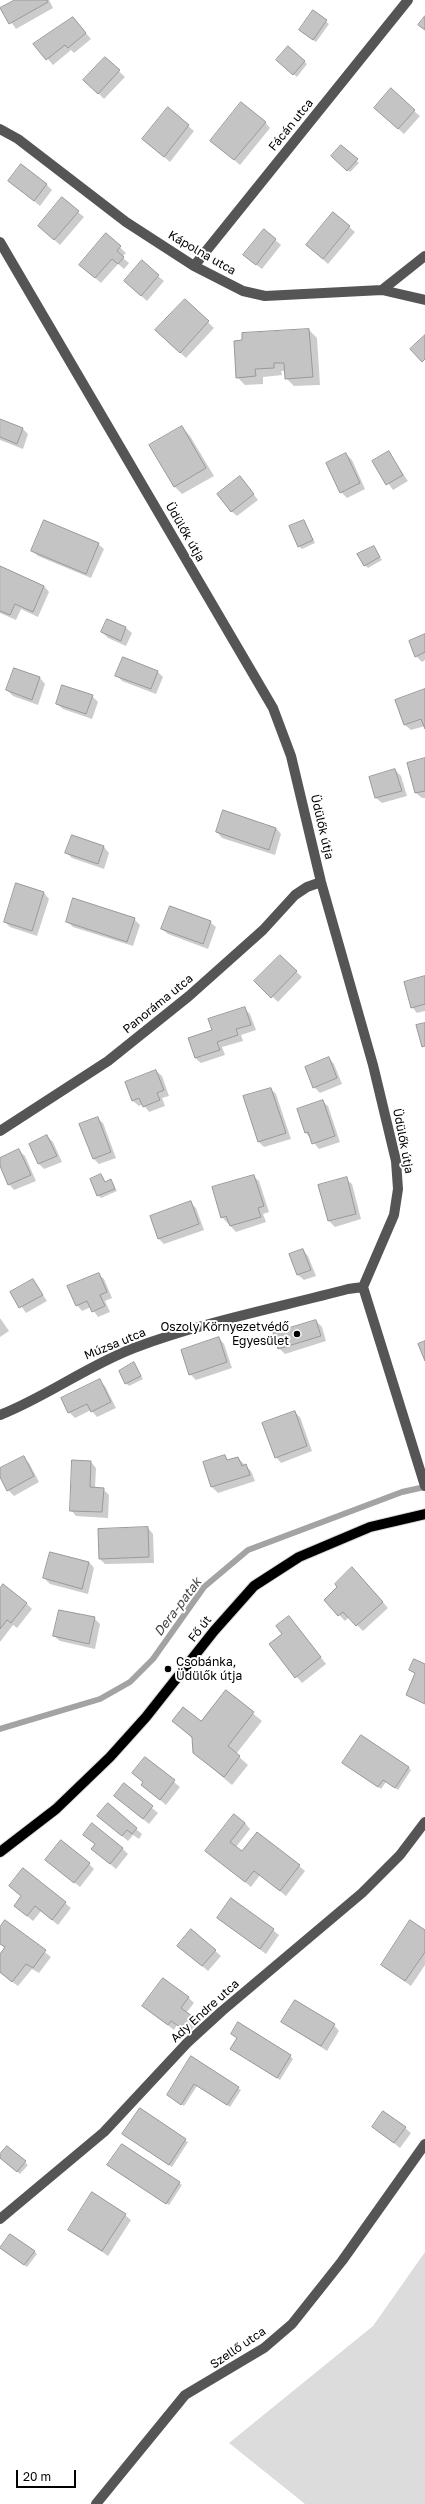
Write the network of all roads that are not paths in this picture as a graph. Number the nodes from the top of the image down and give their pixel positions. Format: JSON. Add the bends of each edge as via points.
{"nodes":[{"id":1,"x":408,"y":0,"type":"edge"},
{"id":2,"x":0,"y":129,"type":"edge"},
{"id":3,"x":0,"y":242,"type":"edge"},
{"id":4,"x":425,"y":256,"type":"edge"},
{"id":5,"x":194,"y":266,"type":"junction"},
{"id":6,"x":382,"y":290,"type":"junction"},
{"id":7,"x":425,"y":300,"type":"edge"},
{"id":8,"x":321,"y":882,"type":"junction"},
{"id":9,"x":0,"y":1131,"type":"edge"},
{"id":10,"x":363,"y":1287,"type":"junction"},
{"id":11,"x":0,"y":1415,"type":"edge"},
{"id":12,"x":425,"y":1486,"type":"edge"},
{"id":13,"x":425,"y":1514,"type":"edge"},
{"id":14,"x":425,"y":1822,"type":"edge"},
{"id":15,"x":0,"y":1852,"type":"edge"},
{"id":16,"x":425,"y":2144,"type":"edge"},
{"id":17,"x":0,"y":2219,"type":"edge"},
{"id":18,"x":96,"y":2504,"type":"edge"}],
"edges":[{"from":1,"to":5,"type":"street","name":"Fácán utca"},
{"from":2,"to":5,"type":"street","name":"Kápolna utca","via":[[18,139],[126,222]]},
{"from":3,"to":8,"type":"street","name":"Üdülők útja","via":[[273,708],[291,756]]},
{"from":4,"to":6,"type":"street"},
{"from":5,"to":6,"type":"street","name":"Kápolna utca","via":[[243,291],[266,296]]},
{"from":6,"to":7,"type":"street","name":"Kápolna utca"},
{"from":8,"to":9,"type":"street","name":"Panoráma utca","via":[[307,887],[296,895],[263,930],[190,996],[108,1061]]},
{"from":8,"to":10,"type":"street","name":"Üdülők útja","via":[[373,1064],[396,1161],[398,1189],[394,1215]]},
{"from":10,"to":11,"type":"street","name":"Múzsa utca","via":[[216,1322],[133,1348],[69,1378]]},
{"from":10,"to":12,"type":"street"},
{"from":13,"to":15,"type":"main road","name":"Fő út","via":[[370,1527],[299,1557],[254,1586],[110,1757],[56,1809]]},
{"from":14,"to":17,"type":"street","name":"Ady Endre utca","via":[[400,1855],[362,1893],[222,2011],[187,2044],[104,2132]]},
{"from":16,"to":18,"type":"street","name":"Szellő utca","via":[[342,2261],[292,2324],[264,2348],[185,2395]]}]}
